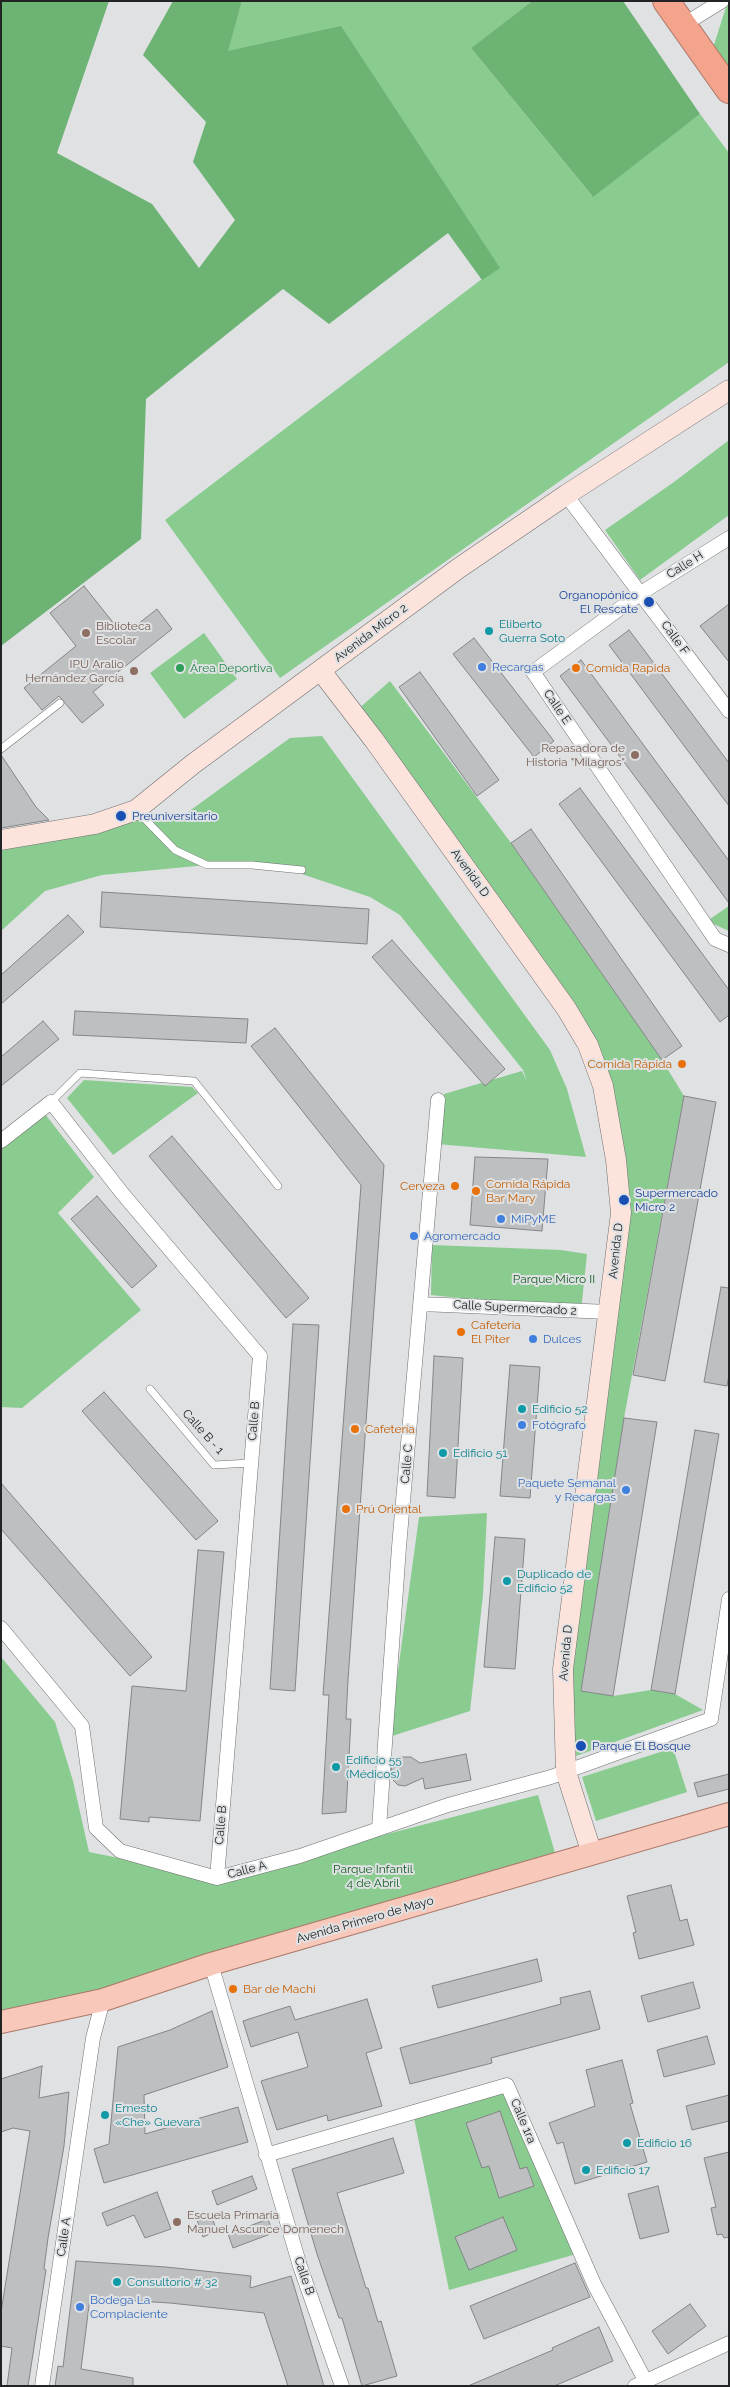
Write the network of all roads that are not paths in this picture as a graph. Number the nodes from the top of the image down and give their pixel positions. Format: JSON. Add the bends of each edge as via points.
{"nodes":[{"id":1,"x":666,"y":1,"type":"edge"},
{"id":2,"x":722,"y":1,"type":"edge"},
{"id":3,"x":683,"y":25,"type":"junction"},
{"id":4,"x":729,"y":90,"type":"edge"},
{"id":5,"x":729,"y":390,"type":"edge"},
{"id":6,"x":566,"y":495,"type":"junction"},
{"id":7,"x":729,"y":538,"type":"edge"},
{"id":8,"x":641,"y":593,"type":"junction"},
{"id":9,"x":321,"y":671,"type":"junction"},
{"id":10,"x":60,"y":703,"type":"dead end"},
{"id":11,"x":729,"y":711,"type":"edge"},
{"id":12,"x":1,"y":749,"type":"edge"},
{"id":13,"x":136,"y":810,"type":"junction"},
{"id":14,"x":1,"y":840,"type":"edge"},
{"id":15,"x":302,"y":870,"type":"dead end"},
{"id":16,"x":729,"y":945,"type":"edge"},
{"id":17,"x":438,"y":1100,"type":"dead end"},
{"id":18,"x":51,"y":1102,"type":"junction"},
{"id":19,"x":1,"y":1141,"type":"edge"},
{"id":20,"x":278,"y":1186,"type":"dead end"},
{"id":21,"x":421,"y":1304,"type":"junction"},
{"id":22,"x":609,"y":1312,"type":"junction"},
{"id":23,"x":150,"y":1389,"type":"dead end"},
{"id":24,"x":251,"y":1463,"type":"junction"},
{"id":25,"x":729,"y":1599,"type":"edge"},
{"id":26,"x":1,"y":1628,"type":"edge"},
{"id":27,"x":566,"y":1772,"type":"junction"},
{"id":28,"x":729,"y":1814,"type":"edge"},
{"id":29,"x":379,"y":1828,"type":"junction"},
{"id":30,"x":592,"y":1854,"type":"junction"},
{"id":31,"x":216,"y":1878,"type":"junction"},
{"id":32,"x":211,"y":1964,"type":"junction"},
{"id":33,"x":102,"y":2000,"type":"junction"},
{"id":34,"x":1,"y":2022,"type":"edge"},
{"id":35,"x":266,"y":2154,"type":"junction"},
{"id":36,"x":729,"y":2343,"type":"edge"},
{"id":37,"x":641,"y":2384,"type":"edge"},
{"id":38,"x":42,"y":2386,"type":"edge"},
{"id":39,"x":342,"y":2386,"type":"edge"}],
"edges":[{"from":1,"to":3,"type":"highway"},
{"from":2,"to":3,"type":"street"},
{"from":3,"to":4,"type":"highway"},
{"from":5,"to":6,"type":"street","name":"Avenida Micro 2"},
{"from":6,"to":8,"type":"street","name":"Calle F"},
{"from":6,"to":9,"type":"street","name":"Avenida Micro 2","via":[[458,568]]},
{"from":7,"to":8,"type":"street","name":"Calle H"},
{"from":8,"to":11,"type":"street","name":"Calle F"},
{"from":8,"to":16,"type":"street","name":"Calle E","via":[[533,672],[715,939]]},
{"from":9,"to":13,"type":"street","name":"Avenida Micro 2","via":[[193,764]]},
{"from":9,"to":22,"type":"street","name":"Avenida D","via":[[551,986],[595,1060],[616,1160],[620,1213]]},
{"from":10,"to":12,"type":"lane"},
{"from":13,"to":14,"type":"street","name":"Avenida Micro 2","via":[[95,824]]},
{"from":13,"to":15,"type":"lane","via":[[176,850],[207,865]]},
{"from":17,"to":21,"type":"street","name":"Calle C"},
{"from":18,"to":19,"type":"street"},
{"from":18,"to":20,"type":"lane","via":[[80,1073],[194,1081]]},
{"from":18,"to":24,"type":"street","name":"Calle B","via":[[122,1193],[260,1356]]},
{"from":21,"to":22,"type":"street","name":"Calle Supermercado 2"},
{"from":21,"to":29,"type":"street","name":"Calle C"},
{"from":22,"to":27,"type":"street","name":"Avenida D","via":[[563,1669]]},
{"from":23,"to":24,"type":"lane","name":"Calle B - 1","via":[[214,1465]]},
{"from":24,"to":31,"type":"street","name":"Calle B"},
{"from":25,"to":27,"type":"street","via":[[711,1719]]},
{"from":26,"to":31,"type":"street","name":"Calle A","via":[[82,1726],[96,1828],[120,1851]]},
{"from":27,"to":29,"type":"street","name":"Calle A"},
{"from":27,"to":30,"type":"street","name":"Avenida D"},
{"from":28,"to":30,"type":"main road","name":"Avenida Primero de Mayo"},
{"from":29,"to":31,"type":"street","name":"Calle A","via":[[300,1856]]},
{"from":30,"to":32,"type":"main road","name":"Avenida Primero de Mayo"},
{"from":32,"to":33,"type":"main road","name":"Avenida Primero de Mayo"},
{"from":32,"to":35,"type":"street","name":"Calle B"},
{"from":33,"to":34,"type":"main road","name":"Avenida Primero de Mayo"},
{"from":33,"to":38,"type":"street","name":"Calle A","via":[[93,2038]]},
{"from":35,"to":37,"type":"street","name":"Calle 1ra","via":[[507,2085]]},
{"from":35,"to":39,"type":"street","name":"Calle B","via":[[300,2266]]},
{"from":36,"to":37,"type":"street"}]}
